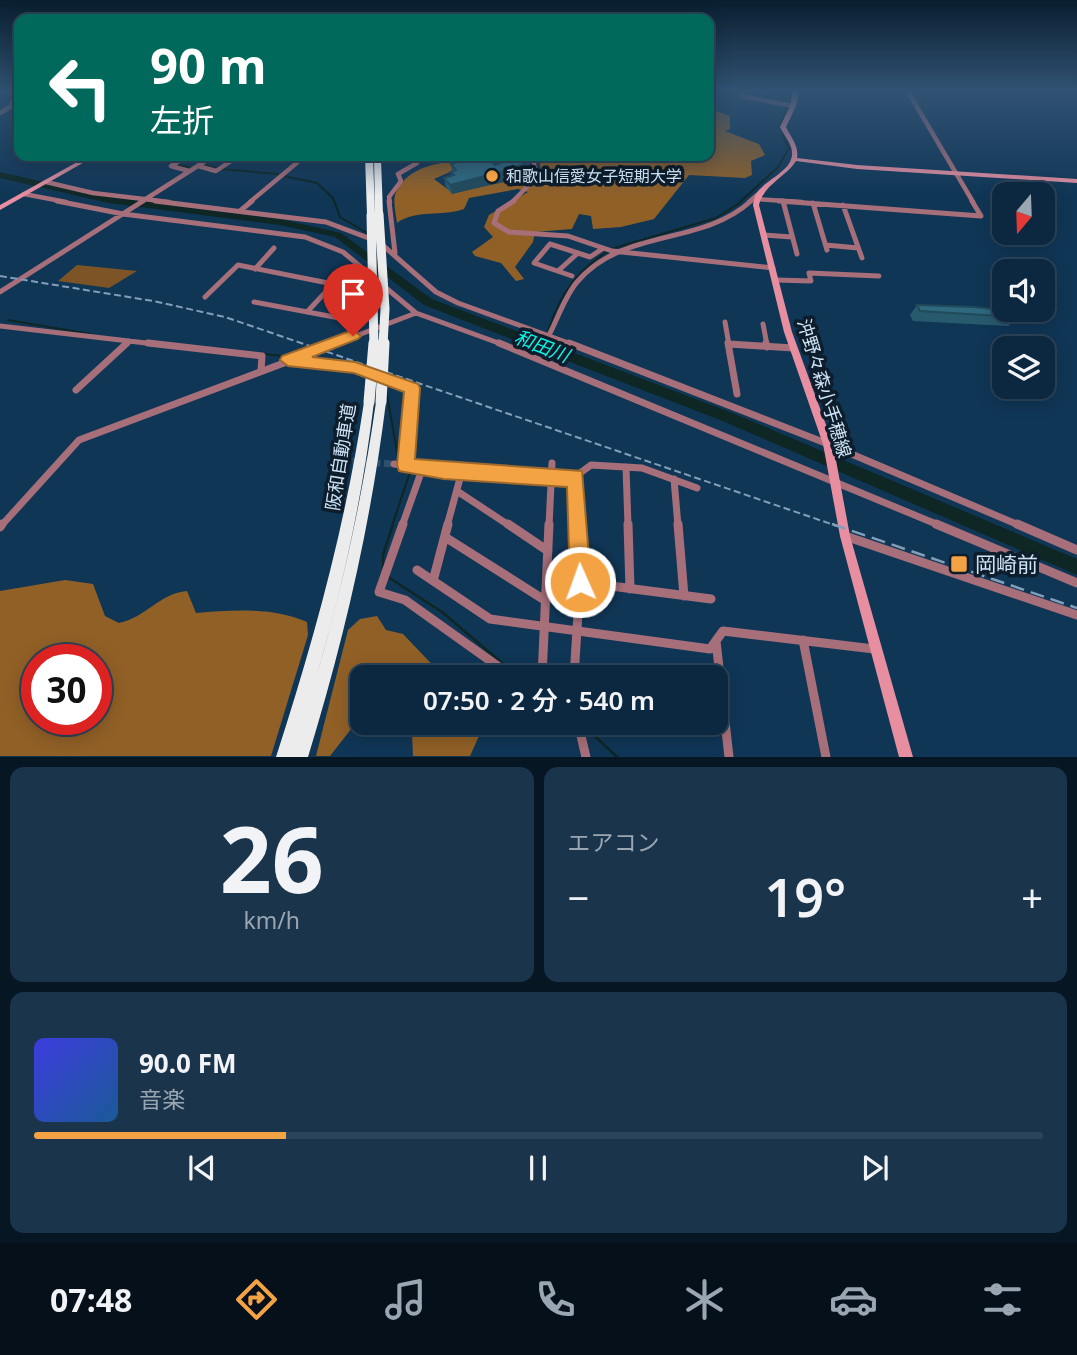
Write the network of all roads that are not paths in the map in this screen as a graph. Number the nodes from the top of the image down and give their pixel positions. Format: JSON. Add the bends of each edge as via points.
{"nodes":[{"id":1,"x":784,"y":125,"type":"edge"},
{"id":2,"x":927,"y":125,"type":"edge"},
{"id":3,"x":794,"y":159,"type":"junction"},
{"id":4,"x":83,"y":161,"type":"edge"},
{"id":5,"x":179,"y":161,"type":"edge"},
{"id":6,"x":231,"y":161,"type":"edge"},
{"id":7,"x":299,"y":161,"type":"edge"},
{"id":8,"x":370,"y":161,"type":"edge"},
{"id":9,"x":376,"y":161,"type":"edge"},
{"id":10,"x":417,"y":161,"type":"edge"},
{"id":11,"x":534,"y":161,"type":"edge"},
{"id":12,"x":204,"y":162,"type":"dead end"},
{"id":13,"x":198,"y":166,"type":"junction"},
{"id":14,"x":189,"y":172,"type":"junction"},
{"id":15,"x":955,"y":173,"type":"junction"},
{"id":16,"x":1077,"y":181,"type":"edge"},
{"id":17,"x":46,"y":182,"type":"junction"},
{"id":18,"x":24,"y":194,"type":"junction"},
{"id":19,"x":757,"y":197,"type":"junction"},
{"id":20,"x":145,"y":200,"type":"junction"},
{"id":21,"x":783,"y":201,"type":"junction"},
{"id":22,"x":813,"y":203,"type":"junction"},
{"id":23,"x":843,"y":205,"type":"junction"},
{"id":24,"x":0,"y":208,"type":"edge"},
{"id":25,"x":240,"y":211,"type":"junction"},
{"id":26,"x":123,"y":213,"type":"junction"},
{"id":27,"x":375,"y":214,"type":"junction"},
{"id":28,"x":764,"y":235,"type":"junction"},
{"id":29,"x":792,"y":237,"type":"junction"},
{"id":30,"x":858,"y":247,"type":"junction"},
{"id":31,"x":274,"y":248,"type":"dead end"},
{"id":32,"x":602,"y":249,"type":"junction"},
{"id":33,"x":615,"y":252,"type":"junction"},
{"id":34,"x":578,"y":253,"type":"junction"},
{"id":35,"x":797,"y":254,"type":"dead end"},
{"id":36,"x":396,"y":255,"type":"junction"},
{"id":37,"x":862,"y":258,"type":"dead end"},
{"id":38,"x":255,"y":268,"type":"junction"},
{"id":39,"x":773,"y":268,"type":"junction"},
{"id":40,"x":558,"y":271,"type":"junction"},
{"id":41,"x":572,"y":276,"type":"dead end"},
{"id":42,"x":879,"y":276,"type":"dead end"},
{"id":43,"x":776,"y":280,"type":"junction"},
{"id":44,"x":0,"y":292,"type":"edge"},
{"id":45,"x":205,"y":297,"type":"dead end"},
{"id":46,"x":254,"y":302,"type":"dead end"},
{"id":47,"x":307,"y":312,"type":"junction"},
{"id":48,"x":416,"y":313,"type":"junction"},
{"id":49,"x":725,"y":322,"type":"dead end"},
{"id":50,"x":762,"y":324,"type":"dead end"},
{"id":51,"x":0,"y":326,"type":"edge"},
{"id":52,"x":549,"y":335,"type":"junction"},
{"id":53,"x":353,"y":336,"type":"junction"},
{"id":54,"x":129,"y":341,"type":"junction"},
{"id":55,"x":729,"y":344,"type":"junction"},
{"id":56,"x":767,"y":346,"type":"junction"},
{"id":57,"x":793,"y":348,"type":"junction"},
{"id":58,"x":288,"y":360,"type":"junction"},
{"id":59,"x":261,"y":370,"type":"junction"},
{"id":60,"x":76,"y":390,"type":"dead end"},
{"id":61,"x":737,"y":394,"type":"dead end"},
{"id":62,"x":375,"y":402,"type":"junction"},
{"id":63,"x":829,"y":446,"type":"junction"},
{"id":64,"x":552,"y":463,"type":"dead end"},
{"id":65,"x":394,"y":464,"type":"tunnel mouth"},
{"id":66,"x":405,"y":465,"type":"junction"},
{"id":67,"x":423,"y":467,"type":"junction"},
{"id":68,"x":626,"y":467,"type":"junction"},
{"id":69,"x":462,"y":471,"type":"junction"},
{"id":70,"x":576,"y":477,"type":"junction"},
{"id":71,"x":551,"y":478,"type":"junction"},
{"id":72,"x":834,"y":479,"type":"junction"},
{"id":73,"x":674,"y":480,"type":"junction"},
{"id":74,"x":697,"y":488,"type":"dead end"},
{"id":75,"x":457,"y":491,"type":"junction"},
{"id":76,"x":0,"y":527,"type":"edge"},
{"id":77,"x":845,"y":536,"type":"junction"},
{"id":78,"x":445,"y":537,"type":"junction"},
{"id":79,"x":1077,"y":550,"type":"edge"},
{"id":80,"x":548,"y":551,"type":"junction"},
{"id":81,"x":417,"y":570,"type":"dead end"},
{"id":82,"x":433,"y":581,"type":"junction"},
{"id":83,"x":580,"y":582,"type":"junction"},
{"id":84,"x":1077,"y":583,"type":"edge"},
{"id":85,"x":630,"y":589,"type":"junction"},
{"id":86,"x":684,"y":596,"type":"junction"},
{"id":87,"x":711,"y":599,"type":"dead end"},
{"id":88,"x":546,"y":601,"type":"junction"},
{"id":89,"x":1077,"y":615,"type":"edge"},
{"id":90,"x":545,"y":627,"type":"junction"},
{"id":91,"x":578,"y":631,"type":"junction"},
{"id":92,"x":803,"y":640,"type":"junction"},
{"id":93,"x":716,"y":641,"type":"junction"},
{"id":94,"x":874,"y":649,"type":"junction"},
{"id":95,"x":496,"y":665,"type":"edge"},
{"id":96,"x":543,"y":665,"type":"edge"},
{"id":97,"x":575,"y":665,"type":"edge"},
{"id":98,"x":717,"y":665,"type":"edge"},
{"id":99,"x":581,"y":735,"type":"edge"},
{"id":100,"x":725,"y":735,"type":"edge"},
{"id":101,"x":284,"y":757,"type":"edge"},
{"id":102,"x":300,"y":757,"type":"edge"},
{"id":103,"x":586,"y":757,"type":"edge"},
{"id":104,"x":729,"y":757,"type":"edge"},
{"id":105,"x":826,"y":757,"type":"edge"},
{"id":106,"x":906,"y":757,"type":"edge"}],
"edges":[{"from":1,"to":3,"type":"main road","via":[[795,148]]},
{"from":2,"to":15,"type":"street"},
{"from":3,"to":15,"type":"main road"},
{"from":3,"to":19,"type":"main road"},
{"from":4,"to":17,"type":"main road"},
{"from":5,"to":14,"type":"street","via":[[171,166]]},
{"from":6,"to":13,"type":"street","via":[[216,171]]},
{"from":7,"to":25,"type":"street"},
{"from":8,"to":27,"type":"highway","name":"阪和自動車道"},
{"from":9,"to":27,"type":"highway","name":"阪和自動車道"},
{"from":10,"to":36,"type":"street","via":[[398,174],[401,181],[390,197]]},
{"from":11,"to":32,"type":"street","via":[[536,178],[498,211],[494,223],[512,234],[559,234]]},
{"from":12,"to":13,"type":"street"},
{"from":13,"to":14,"type":"street"},
{"from":14,"to":20,"type":"street"},
{"from":15,"to":16,"type":"main road"},
{"from":15,"to":23,"type":"street","via":[[981,216]]},
{"from":17,"to":18,"type":"main road"},
{"from":17,"to":20,"type":"street"},
{"from":18,"to":24,"type":"main road"},
{"from":18,"to":26,"type":"street"},
{"from":19,"to":21,"type":"street"},
{"from":19,"to":28,"type":"main road","name":"沖野々森小手穂線"},
{"from":19,"to":33,"type":"street","via":[[721,221]]},
{"from":20,"to":25,"type":"street"},
{"from":20,"to":26,"type":"street"},
{"from":21,"to":22,"type":"street"},
{"from":21,"to":29,"type":"street"},
{"from":22,"to":23,"type":"street"},
{"from":22,"to":30,"type":"street","via":[[826,248]]},
{"from":23,"to":30,"type":"street"},
{"from":25,"to":36,"type":"street","via":[[326,222],[379,242]]},
{"from":26,"to":44,"type":"street"},
{"from":26,"to":48,"type":"street","via":[[328,243]]},
{"from":27,"to":62,"type":"highway","name":"阪和自動車道","bridge":true},
{"from":28,"to":29,"type":"street"},
{"from":28,"to":39,"type":"main road","name":"沖野々森小手穂線"},
{"from":29,"to":35,"type":"street"},
{"from":30,"to":37,"type":"street"},
{"from":31,"to":38,"type":"street"},
{"from":32,"to":33,"type":"street"},
{"from":32,"to":34,"type":"street","via":[[590,257]]},
{"from":33,"to":39,"type":"street","via":[[686,263]]},
{"from":33,"to":52,"type":"street","via":[[576,283]]},
{"from":34,"to":40,"type":"street"},
{"from":34,"to":40,"type":"street","via":[[550,244],[534,263]]},
{"from":36,"to":52,"type":"street","via":[[436,292]]},
{"from":38,"to":45,"type":"street","via":[[238,265]]},
{"from":38,"to":47,"type":"street","via":[[333,284]]},
{"from":39,"to":43,"type":"main road","name":"沖野々森小手穂線"},
{"from":40,"to":41,"type":"street"},
{"from":42,"to":43,"type":"street","via":[[809,273],[811,281]]},
{"from":43,"to":57,"type":"main road","name":"沖野々森小手穂線"},
{"from":46,"to":47,"type":"street"},
{"from":47,"to":53,"type":"street","via":[[350,320]]},
{"from":48,"to":53,"type":"street"},
{"from":48,"to":72,"type":"street"},
{"from":49,"to":55,"type":"street"},
{"from":50,"to":56,"type":"street"},
{"from":51,"to":54,"type":"street"},
{"from":52,"to":63,"type":"street"},
{"from":53,"to":58,"type":"street"},
{"from":54,"to":59,"type":"street","via":[[262,356]]},
{"from":54,"to":60,"type":"street"},
{"from":55,"to":56,"type":"street"},
{"from":55,"to":61,"type":"street"},
{"from":56,"to":57,"type":"street"},
{"from":57,"to":63,"type":"main road","name":"沖野々森小手穂線"},
{"from":58,"to":59,"type":"street"},
{"from":58,"to":66,"type":"street","via":[[355,368],[412,388]]},
{"from":59,"to":76,"type":"street","via":[[79,440]]},
{"from":62,"to":101,"type":"highway","name":"阪和自動車道","via":[[341,559]]},
{"from":62,"to":102,"type":"highway","name":"阪和自動車道","via":[[368,495]]},
{"from":63,"to":72,"type":"main road","name":"沖野々森小手穂線"},
{"from":63,"to":79,"type":"street"},
{"from":64,"to":71,"type":"street"},
{"from":65,"to":66,"type":"street"},
{"from":66,"to":67,"type":"street"},
{"from":67,"to":69,"type":"street"},
{"from":67,"to":95,"type":"street","via":[[379,592],[405,600]]},
{"from":68,"to":70,"type":"street","via":[[591,466]]},
{"from":68,"to":73,"type":"street"},
{"from":68,"to":85,"type":"street"},
{"from":69,"to":71,"type":"street"},
{"from":69,"to":75,"type":"street"},
{"from":70,"to":71,"type":"street"},
{"from":70,"to":83,"type":"street"},
{"from":71,"to":80,"type":"street"},
{"from":72,"to":77,"type":"main road","name":"沖野々森小手穂線"},
{"from":72,"to":84,"type":"street"},
{"from":73,"to":74,"type":"street"},
{"from":73,"to":86,"type":"street"},
{"from":75,"to":78,"type":"street"},
{"from":75,"to":80,"type":"street"},
{"from":77,"to":89,"type":"street"},
{"from":77,"to":94,"type":"main road","name":"沖野々森小手穂線"},
{"from":78,"to":82,"type":"street"},
{"from":78,"to":88,"type":"street"},
{"from":80,"to":88,"type":"street"},
{"from":81,"to":82,"type":"street"},
{"from":82,"to":90,"type":"street","via":[[490,619]]},
{"from":83,"to":85,"type":"street"},
{"from":83,"to":91,"type":"street"},
{"from":85,"to":86,"type":"street"},
{"from":86,"to":87,"type":"street"},
{"from":88,"to":90,"type":"street"},
{"from":90,"to":91,"type":"street"},
{"from":90,"to":96,"type":"street"},
{"from":91,"to":93,"type":"street","via":[[710,649]]},
{"from":91,"to":97,"type":"street"},
{"from":92,"to":93,"type":"street","via":[[723,631]]},
{"from":92,"to":94,"type":"street"},
{"from":92,"to":105,"type":"street"},
{"from":93,"to":98,"type":"street"},
{"from":94,"to":106,"type":"main road","name":"沖野々森小手穂線"},
{"from":99,"to":103,"type":"street"},
{"from":100,"to":104,"type":"street"}]}
